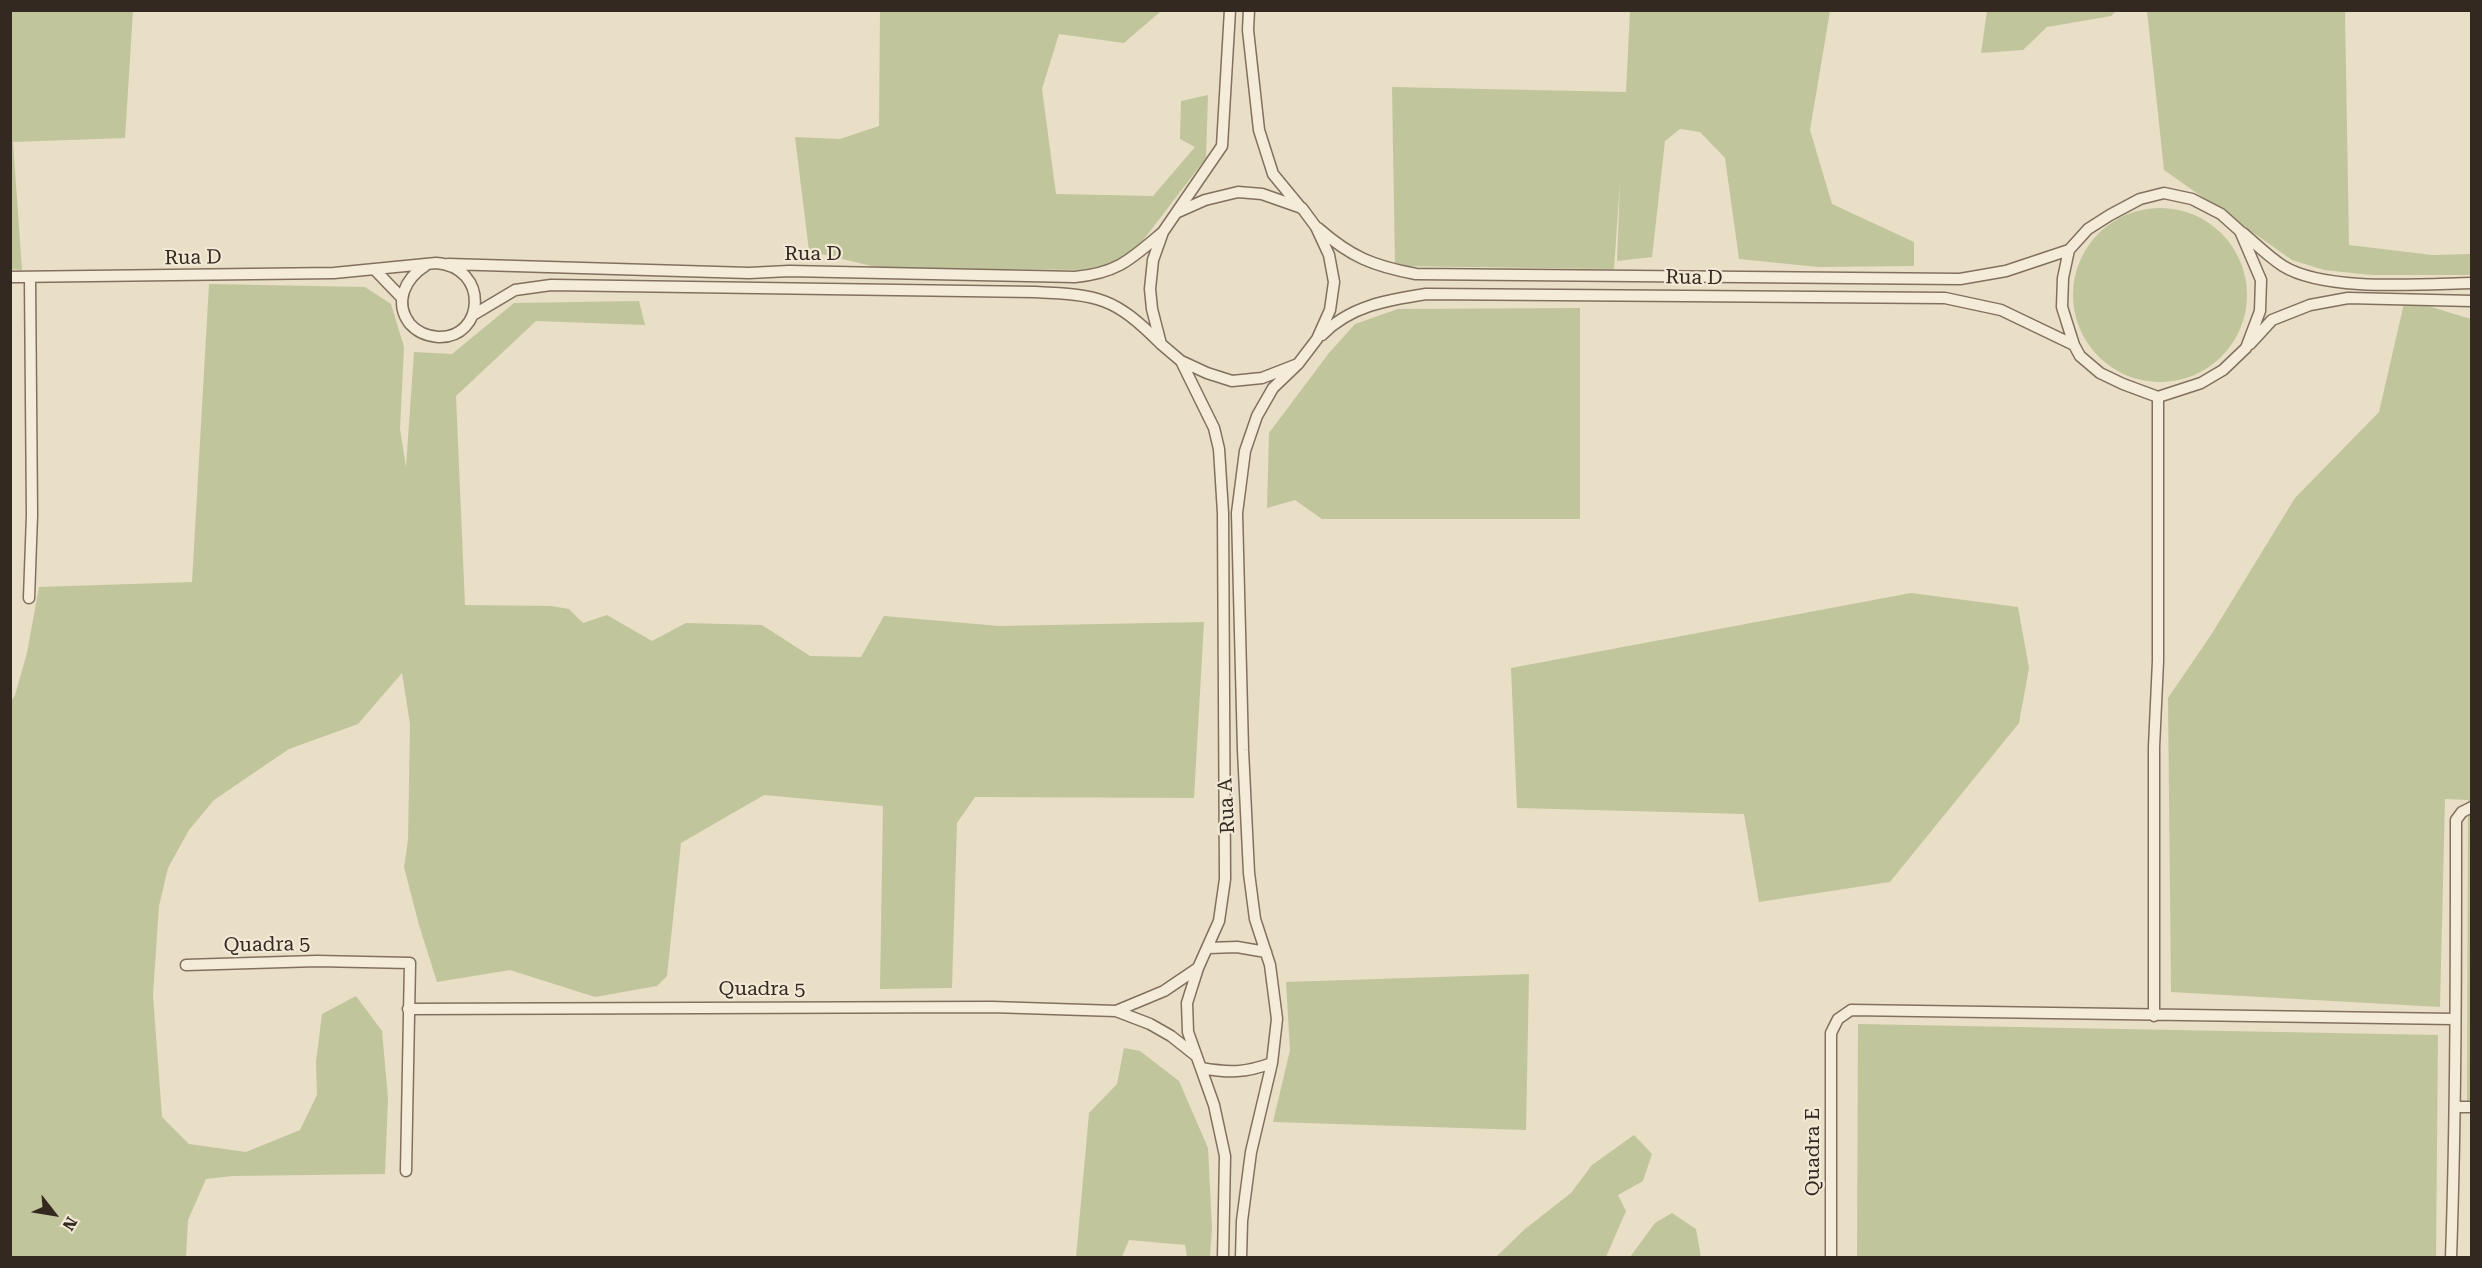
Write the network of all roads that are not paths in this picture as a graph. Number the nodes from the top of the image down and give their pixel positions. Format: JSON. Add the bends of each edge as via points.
{"nodes":[{"id":1,"x":1230,"y":10,"type":"edge"},
{"id":2,"x":1249,"y":10,"type":"edge"},
{"id":3,"x":1302,"y":208,"type":"junction"},
{"id":4,"x":1178,"y":212,"type":"junction"},
{"id":5,"x":1316,"y":226,"type":"junction"},
{"id":6,"x":2240,"y":231,"type":"junction"},
{"id":7,"x":1163,"y":232,"type":"junction"},
{"id":8,"x":2069,"y":250,"type":"junction"},
{"id":9,"x":448,"y":264,"type":"junction"},
{"id":10,"x":425,"y":266,"type":"junction"},
{"id":11,"x":376,"y":271,"type":"junction"},
{"id":12,"x":749,"y":273,"type":"junction"},
{"id":13,"x":10,"y":278,"type":"edge"},
{"id":14,"x":30,"y":279,"type":"junction"},
{"id":15,"x":1774,"y":279,"type":"junction"},
{"id":16,"x":2472,"y":284,"type":"edge"},
{"id":17,"x":752,"y":288,"type":"junction"},
{"id":18,"x":1774,"y":297,"type":"junction"},
{"id":19,"x":402,"y":298,"type":"junction"},
{"id":20,"x":2472,"y":300,"type":"edge"},
{"id":21,"x":473,"y":315,"type":"junction"},
{"id":22,"x":1317,"y":339,"type":"junction"},
{"id":23,"x":1161,"y":344,"type":"junction"},
{"id":24,"x":2074,"y":345,"type":"junction"},
{"id":25,"x":2246,"y":348,"type":"junction"},
{"id":26,"x":1181,"y":361,"type":"junction"},
{"id":27,"x":1298,"y":364,"type":"junction"},
{"id":28,"x":2158,"y":397,"type":"junction"},
{"id":29,"x":29,"y":598,"type":"dead end"},
{"id":30,"x":1239,"y":614,"type":"junction"},
{"id":31,"x":1223,"y":615,"type":"junction"},
{"id":32,"x":2472,"y":807,"type":"edge"},
{"id":33,"x":1208,"y":948,"type":"junction"},
{"id":34,"x":1266,"y":952,"type":"junction"},
{"id":35,"x":186,"y":965,"type":"dead end"},
{"id":36,"x":1198,"y":968,"type":"junction"},
{"id":37,"x":408,"y":1009,"type":"junction"},
{"id":38,"x":1116,"y":1011,"type":"junction"},
{"id":39,"x":2154,"y":1016,"type":"junction"},
{"id":40,"x":2454,"y":1019,"type":"junction"},
{"id":41,"x":1195,"y":1054,"type":"junction"},
{"id":42,"x":1272,"y":1063,"type":"junction"},
{"id":43,"x":1201,"y":1068,"type":"junction"},
{"id":44,"x":2456,"y":1107,"type":"junction"},
{"id":45,"x":2472,"y":1107,"type":"edge"},
{"id":46,"x":406,"y":1171,"type":"dead end"},
{"id":47,"x":1223,"y":1257,"type":"edge"},
{"id":48,"x":1241,"y":1257,"type":"edge"},
{"id":49,"x":1831,"y":1257,"type":"edge"},
{"id":50,"x":2451,"y":1257,"type":"edge"}],
"edges":[{"from":1,"to":4,"type":"street","via":[[1222,146]]},
{"from":2,"to":3,"type":"street","via":[[1259,130],[1273,174]]},
{"from":3,"to":4,"type":"street","via":[[1262,194],[1239,192]]},
{"from":3,"to":5,"type":"street"},
{"from":4,"to":7,"type":"street"},
{"from":5,"to":15,"type":"street","name":"Rua D","via":[[1340,247],[1366,261],[1416,274]]},
{"from":5,"to":22,"type":"street","via":[[1329,255],[1334,282],[1330,310]]},
{"from":6,"to":8,"type":"street","via":[[2221,214],[2193,200],[2164,193],[2140,199],[2109,215],[2088,229]]},
{"from":6,"to":16,"type":"street","via":[[2283,267],[2320,279],[2361,284]]},
{"from":6,"to":25,"type":"street","via":[[2261,280],[2260,311]]},
{"from":7,"to":12,"type":"street","name":"Rua D","via":[[1124,265],[1097,275]]},
{"from":7,"to":23,"type":"street","via":[[1153,260],[1150,289]]},
{"from":8,"to":15,"type":"street","name":"Rua D","via":[[2006,271],[1960,279]]},
{"from":8,"to":24,"type":"street","via":[[2062,308]]},
{"from":9,"to":10,"type":"street"},
{"from":9,"to":12,"type":"street","name":"Rua D"},
{"from":9,"to":21,"type":"street","via":[[464,274],[474,289]]},
{"from":10,"to":11,"type":"street","name":"Rua D"},
{"from":10,"to":19,"type":"street","via":[[410,279]]},
{"from":11,"to":14,"type":"street","name":"Rua D"},
{"from":11,"to":19,"type":"street"},
{"from":12,"to":17,"type":"street"},
{"from":13,"to":14,"type":"street","name":"Rua D"},
{"from":14,"to":29,"type":"street"},
{"from":15,"to":18,"type":"street"},
{"from":17,"to":21,"type":"street","name":"Rua D","via":[[551,285],[515,290]]},
{"from":17,"to":23,"type":"street","name":"Rua D","via":[[1083,294],[1107,301],[1134,318]]},
{"from":18,"to":22,"type":"street","name":"Rua D","via":[[1426,294],[1369,305],[1335,321]]},
{"from":18,"to":24,"type":"street","name":"Rua D","via":[[1945,298],[2001,310]]},
{"from":19,"to":21,"type":"street","via":[[409,322],[430,337],[456,333]]},
{"from":20,"to":25,"type":"street","via":[[2348,298],[2310,305],[2272,320]]},
{"from":22,"to":27,"type":"street"},
{"from":23,"to":26,"type":"street"},
{"from":24,"to":28,"type":"street","via":[[2080,356],[2100,373]]},
{"from":25,"to":28,"type":"street","via":[[2223,370],[2201,383]]},
{"from":26,"to":27,"type":"street","via":[[1232,381],[1262,378]]},
{"from":26,"to":31,"type":"street","name":"Rua A","via":[[1214,428],[1219,449]]},
{"from":27,"to":30,"type":"street","name":"Rua A","via":[[1273,388],[1257,416],[1245,451],[1237,513]]},
{"from":28,"to":39,"type":"street"},
{"from":30,"to":31,"type":"street"},
{"from":30,"to":34,"type":"street","name":"Rua A","via":[[1248,873]]},
{"from":31,"to":33,"type":"street","name":"Rua A","via":[[1225,879],[1219,921]]},
{"from":32,"to":40,"type":"street","via":[[2456,820]]},
{"from":33,"to":34,"type":"street"},
{"from":33,"to":36,"type":"street","name":"Rua A"},
{"from":34,"to":42,"type":"street","name":"Rua A","via":[[1275,994]]},
{"from":35,"to":37,"type":"street","name":"Quadra 5","via":[[410,963]]},
{"from":36,"to":38,"type":"street","name":"Quadra 5","via":[[1164,991]]},
{"from":36,"to":41,"type":"street","name":"Rua A","via":[[1186,1003],[1188,1032]]},
{"from":37,"to":38,"type":"street","name":"Quadra 5","via":[[992,1006]]},
{"from":37,"to":46,"type":"street","name":"Quadra 5"},
{"from":38,"to":41,"type":"street","name":"Quadra 5","via":[[1150,1024]]},
{"from":39,"to":40,"type":"street","name":"Quadra E"},
{"from":39,"to":49,"type":"street","name":"Quadra E","via":[[1851,1010],[1838,1019],[1831,1033]]},
{"from":40,"to":44,"type":"street"},
{"from":41,"to":43,"type":"street","name":"Rua A"},
{"from":42,"to":43,"type":"street","via":[[1229,1073]]},
{"from":42,"to":48,"type":"street","name":"Rua A","via":[[1251,1152]]},
{"from":43,"to":47,"type":"street","name":"Rua A","via":[[1225,1156]]},
{"from":44,"to":45,"type":"street"},
{"from":44,"to":50,"type":"street"}]}
